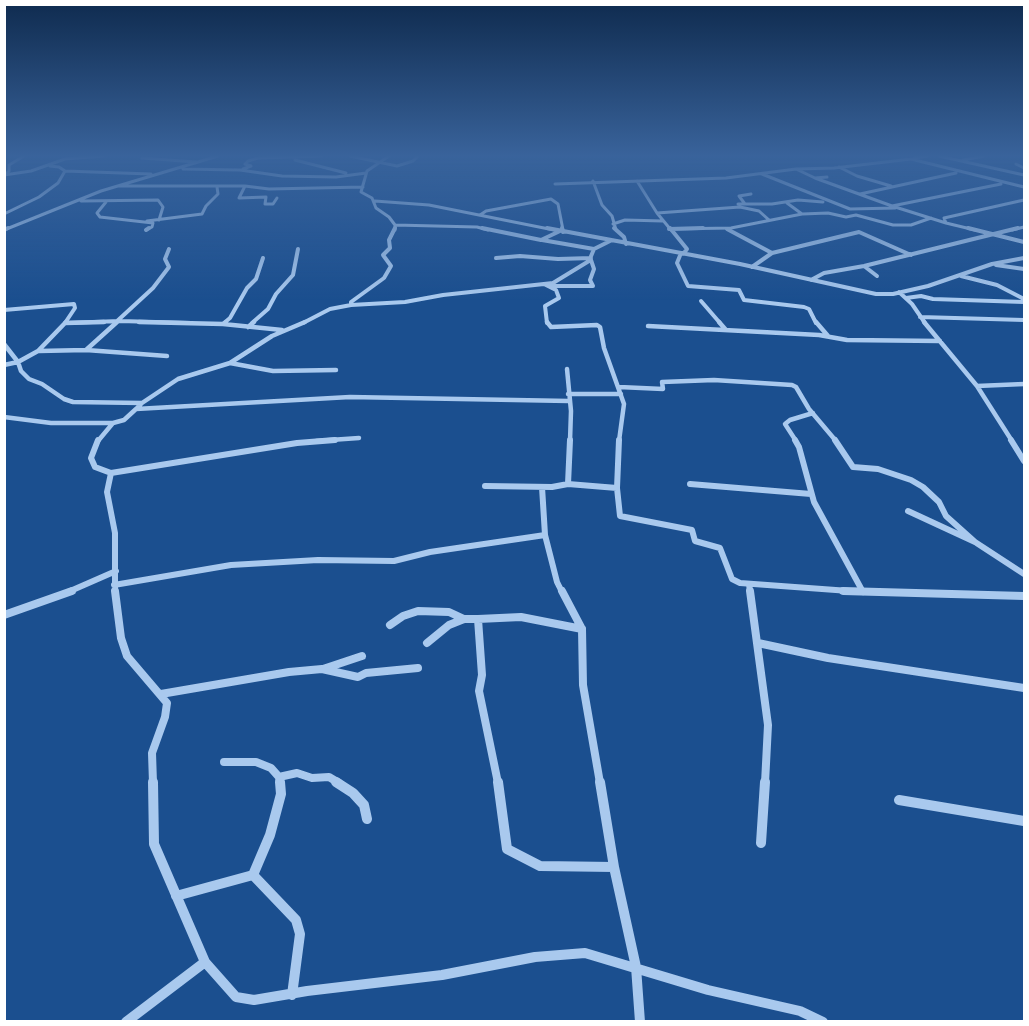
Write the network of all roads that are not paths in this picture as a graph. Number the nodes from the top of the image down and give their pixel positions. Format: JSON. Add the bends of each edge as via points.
{"nodes":[{"id":1,"x":24,"y":204,"type":"edge"},
{"id":2,"x":72,"y":204,"type":"edge"},
{"id":3,"x":104,"y":204,"type":"edge"},
{"id":4,"x":161,"y":204,"type":"edge"},
{"id":5,"x":208,"y":204,"type":"edge"},
{"id":6,"x":375,"y":204,"type":"edge"},
{"id":7,"x":414,"y":204,"type":"edge"},
{"id":8,"x":528,"y":204,"type":"edge"},
{"id":9,"x":558,"y":204,"type":"edge"},
{"id":10,"x":602,"y":204,"type":"edge"},
{"id":11,"x":651,"y":204,"type":"edge"},
{"id":12,"x":745,"y":204,"type":"junction"},
{"id":13,"x":750,"y":204,"type":"edge"},
{"id":14,"x":788,"y":204,"type":"edge"},
{"id":15,"x":835,"y":204,"type":"edge"},
{"id":16,"x":886,"y":204,"type":"edge"},
{"id":17,"x":908,"y":204,"type":"edge"},
{"id":18,"x":1007,"y":204,"type":"edge"},
{"id":19,"x":740,"y":207,"type":"junction"},
{"id":20,"x":894,"y":207,"type":"junction"},
{"id":21,"x":850,"y":209,"type":"junction"},
{"id":22,"x":756,"y":210,"type":"junction"},
{"id":23,"x":657,"y":213,"type":"junction"},
{"id":24,"x":5,"y":214,"type":"edge"},
{"id":25,"x":802,"y":214,"type":"junction"},
{"id":26,"x":480,"y":215,"type":"junction"},
{"id":27,"x":856,"y":215,"type":"junction"},
{"id":28,"x":932,"y":218,"type":"junction"},
{"id":29,"x":159,"y":220,"type":"junction"},
{"id":30,"x":769,"y":220,"type":"junction"},
{"id":31,"x":147,"y":221,"type":"junction"},
{"id":32,"x":663,"y":221,"type":"junction"},
{"id":33,"x":946,"y":223,"type":"junction"},
{"id":34,"x":613,"y":224,"type":"junction"},
{"id":35,"x":395,"y":225,"type":"junction"},
{"id":36,"x":1024,"y":227,"type":"edge"},
{"id":37,"x":727,"y":228,"type":"junction"},
{"id":38,"x":669,"y":229,"type":"junction"},
{"id":39,"x":4,"y":230,"type":"edge"},
{"id":40,"x":146,"y":230,"type":"dead end"},
{"id":41,"x":562,"y":231,"type":"junction"},
{"id":42,"x":996,"y":234,"type":"junction"},
{"id":43,"x":541,"y":240,"type":"junction"},
{"id":44,"x":610,"y":241,"type":"junction"},
{"id":45,"x":1024,"y":242,"type":"edge"},
{"id":46,"x":626,"y":244,"type":"junction"},
{"id":47,"x":169,"y":249,"type":"dead end"},
{"id":48,"x":298,"y":249,"type":"dead end"},
{"id":49,"x":594,"y":249,"type":"junction"},
{"id":50,"x":682,"y":253,"type":"junction"},
{"id":51,"x":772,"y":253,"type":"junction"},
{"id":52,"x":910,"y":255,"type":"junction"},
{"id":53,"x":263,"y":258,"type":"dead end"},
{"id":54,"x":496,"y":258,"type":"dead end"},
{"id":55,"x":591,"y":259,"type":"junction"},
{"id":56,"x":992,"y":264,"type":"junction"},
{"id":57,"x":1024,"y":264,"type":"edge"},
{"id":58,"x":864,"y":266,"type":"junction"},
{"id":59,"x":752,"y":267,"type":"junction"},
{"id":60,"x":960,"y":275,"type":"junction"},
{"id":61,"x":877,"y":276,"type":"dead end"},
{"id":62,"x":810,"y":280,"type":"junction"},
{"id":63,"x":547,"y":285,"type":"junction"},
{"id":64,"x":562,"y":286,"type":"junction"},
{"id":65,"x":915,"y":288,"type":"junction"},
{"id":66,"x":556,"y":290,"type":"junction"},
{"id":67,"x":899,"y":292,"type":"junction"},
{"id":68,"x":906,"y":298,"type":"junction"},
{"id":69,"x":956,"y":299,"type":"junction"},
{"id":70,"x":1024,"y":300,"type":"edge"},
{"id":71,"x":701,"y":301,"type":"dead end"},
{"id":72,"x":351,"y":305,"type":"junction"},
{"id":73,"x":4,"y":310,"type":"edge"},
{"id":74,"x":920,"y":317,"type":"junction"},
{"id":75,"x":1024,"y":320,"type":"edge"},
{"id":76,"x":120,"y":321,"type":"junction"},
{"id":77,"x":65,"y":323,"type":"junction"},
{"id":78,"x":223,"y":324,"type":"junction"},
{"id":79,"x":648,"y":326,"type":"dead end"},
{"id":80,"x":248,"y":327,"type":"junction"},
{"id":81,"x":289,"y":330,"type":"junction"},
{"id":82,"x":726,"y":330,"type":"junction"},
{"id":83,"x":829,"y":336,"type":"junction"},
{"id":84,"x":940,"y":341,"type":"junction"},
{"id":85,"x":4,"y":344,"type":"edge"},
{"id":86,"x":38,"y":351,"type":"junction"},
{"id":87,"x":86,"y":351,"type":"junction"},
{"id":88,"x":167,"y":356,"type":"dead end"},
{"id":89,"x":18,"y":362,"type":"junction"},
{"id":90,"x":230,"y":363,"type":"junction"},
{"id":91,"x":4,"y":365,"type":"edge"},
{"id":92,"x":567,"y":369,"type":"dead end"},
{"id":93,"x":336,"y":370,"type":"dead end"},
{"id":94,"x":1024,"y":384,"type":"edge"},
{"id":95,"x":977,"y":386,"type":"junction"},
{"id":96,"x":619,"y":387,"type":"junction"},
{"id":97,"x":568,"y":394,"type":"junction"},
{"id":98,"x":621,"y":394,"type":"junction"},
{"id":99,"x":569,"y":401,"type":"junction"},
{"id":100,"x":139,"y":406,"type":"junction"},
{"id":101,"x":813,"y":413,"type":"junction"},
{"id":102,"x":4,"y":417,"type":"edge"},
{"id":103,"x":113,"y":423,"type":"junction"},
{"id":104,"x":359,"y":438,"type":"dead end"},
{"id":105,"x":1024,"y":461,"type":"edge"},
{"id":106,"x":111,"y":472,"type":"junction"},
{"id":107,"x":568,"y":484,"type":"junction"},
{"id":108,"x":690,"y":484,"type":"dead end"},
{"id":109,"x":485,"y":486,"type":"dead end"},
{"id":110,"x":542,"y":487,"type":"junction"},
{"id":111,"x":617,"y":488,"type":"junction"},
{"id":112,"x":811,"y":494,"type":"junction"},
{"id":113,"x":908,"y":511,"type":"dead end"},
{"id":114,"x":545,"y":535,"type":"junction"},
{"id":115,"x":975,"y":542,"type":"junction"},
{"id":116,"x":116,"y":571,"type":"junction"},
{"id":117,"x":1024,"y":574,"type":"edge"},
{"id":118,"x":749,"y":584,"type":"junction"},
{"id":119,"x":114,"y":585,"type":"junction"},
{"id":120,"x":863,"y":592,"type":"junction"},
{"id":121,"x":1024,"y":596,"type":"edge"},
{"id":122,"x":4,"y":615,"type":"edge"},
{"id":123,"x":464,"y":619,"type":"junction"},
{"id":124,"x":478,"y":619,"type":"junction"},
{"id":125,"x":390,"y":626,"type":"dead end"},
{"id":126,"x":582,"y":629,"type":"junction"},
{"id":127,"x":427,"y":643,"type":"dead end"},
{"id":128,"x":758,"y":643,"type":"junction"},
{"id":129,"x":362,"y":656,"type":"dead end"},
{"id":130,"x":418,"y":668,"type":"dead end"},
{"id":131,"x":322,"y":669,"type":"junction"},
{"id":132,"x":1024,"y":688,"type":"edge"},
{"id":133,"x":161,"y":694,"type":"junction"},
{"id":134,"x":224,"y":762,"type":"dead end"},
{"id":135,"x":279,"y":777,"type":"junction"},
{"id":136,"x":899,"y":800,"type":"dead end"},
{"id":137,"x":367,"y":819,"type":"dead end"},
{"id":138,"x":1024,"y":821,"type":"edge"},
{"id":139,"x":761,"y":843,"type":"dead end"},
{"id":140,"x":614,"y":867,"type":"junction"},
{"id":141,"x":252,"y":875,"type":"junction"},
{"id":142,"x":176,"y":896,"type":"junction"},
{"id":143,"x":205,"y":962,"type":"junction"},
{"id":144,"x":636,"y":967,"type":"junction"},
{"id":145,"x":292,"y":995,"type":"junction"},
{"id":146,"x":126,"y":1022,"type":"edge"},
{"id":147,"x":640,"y":1022,"type":"edge"},
{"id":148,"x":823,"y":1022,"type":"edge"}],
"edges":[{"from":1,"to":24,"type":"street"},
{"from":2,"to":39,"type":"street"},
{"from":3,"to":31,"type":"street","via":[[97,213],[100,217]]},
{"from":4,"to":29,"type":"street"},
{"from":5,"to":29,"type":"street","via":[[202,214]]},
{"from":6,"to":35,"type":"street"},
{"from":7,"to":26,"type":"street"},
{"from":8,"to":26,"type":"street"},
{"from":9,"to":41,"type":"street"},
{"from":10,"to":34,"type":"street","via":[[612,216]]},
{"from":11,"to":23,"type":"street"},
{"from":12,"to":13,"type":"street"},
{"from":12,"to":19,"type":"street","via":[[738,204]]},
{"from":12,"to":22,"type":"street"},
{"from":14,"to":25,"type":"street"},
{"from":15,"to":21,"type":"street","via":[[835,207]]},
{"from":16,"to":20,"type":"street"},
{"from":17,"to":20,"type":"street"},
{"from":18,"to":33,"type":"street","via":[[944,218]]},
{"from":19,"to":22,"type":"street"},
{"from":19,"to":23,"type":"street"},
{"from":20,"to":21,"type":"street"},
{"from":20,"to":28,"type":"street"},
{"from":21,"to":27,"type":"street"},
{"from":22,"to":30,"type":"street"},
{"from":23,"to":32,"type":"street"},
{"from":25,"to":27,"type":"street"},
{"from":25,"to":30,"type":"street"},
{"from":26,"to":41,"type":"street"},
{"from":27,"to":28,"type":"street","via":[[893,225],[912,225]]},
{"from":28,"to":33,"type":"street"},
{"from":29,"to":31,"type":"street"},
{"from":30,"to":37,"type":"street"},
{"from":31,"to":40,"type":"street","via":[[153,225]]},
{"from":32,"to":34,"type":"street","via":[[625,220]]},
{"from":32,"to":38,"type":"street"},
{"from":33,"to":42,"type":"street"},
{"from":34,"to":46,"type":"street"},
{"from":35,"to":43,"type":"street","via":[[477,226]]},
{"from":35,"to":72,"type":"street","via":[[390,248],[383,255],[391,266],[384,278]]},
{"from":36,"to":42,"type":"street"},
{"from":37,"to":38,"type":"street"},
{"from":37,"to":51,"type":"street"},
{"from":38,"to":50,"type":"street","via":[[687,249]]},
{"from":41,"to":43,"type":"street"},
{"from":41,"to":44,"type":"street"},
{"from":42,"to":45,"type":"street"},
{"from":42,"to":52,"type":"street"},
{"from":43,"to":49,"type":"street"},
{"from":44,"to":46,"type":"street"},
{"from":44,"to":49,"type":"street"},
{"from":46,"to":50,"type":"street"},
{"from":47,"to":76,"type":"street","via":[[165,259],[169,267]]},
{"from":48,"to":80,"type":"street","via":[[293,275],[268,309]]},
{"from":49,"to":55,"type":"street"},
{"from":50,"to":59,"type":"street"},
{"from":50,"to":83,"type":"street","via":[[677,263],[688,286],[739,290],[744,300],[804,307]]},
{"from":51,"to":52,"type":"street","via":[[859,232]]},
{"from":51,"to":59,"type":"street"},
{"from":52,"to":58,"type":"street"},
{"from":53,"to":78,"type":"street","via":[[256,279]]},
{"from":54,"to":55,"type":"street"},
{"from":55,"to":63,"type":"street"},
{"from":55,"to":64,"type":"street","via":[[593,286]]},
{"from":56,"to":57,"type":"street"},
{"from":56,"to":57,"type":"street"},
{"from":56,"to":60,"type":"street"},
{"from":58,"to":61,"type":"street"},
{"from":58,"to":62,"type":"street","via":[[824,273]]},
{"from":59,"to":62,"type":"street"},
{"from":60,"to":65,"type":"street"},
{"from":60,"to":70,"type":"street","via":[[997,285]]},
{"from":62,"to":67,"type":"street","via":[[865,293]]},
{"from":63,"to":64,"type":"street"},
{"from":63,"to":66,"type":"street"},
{"from":63,"to":72,"type":"street"},
{"from":64,"to":66,"type":"street"},
{"from":65,"to":67,"type":"street"},
{"from":65,"to":69,"type":"street"},
{"from":66,"to":96,"type":"street","via":[[559,298],[545,306],[547,324],[600,327]]},
{"from":67,"to":68,"type":"street"},
{"from":68,"to":69,"type":"street"},
{"from":68,"to":74,"type":"street"},
{"from":69,"to":70,"type":"street"},
{"from":71,"to":82,"type":"street"},
{"from":72,"to":81,"type":"street","via":[[330,309]]},
{"from":73,"to":77,"type":"street","via":[[74,304]]},
{"from":74,"to":75,"type":"street"},
{"from":74,"to":84,"type":"street"},
{"from":76,"to":77,"type":"street"},
{"from":76,"to":78,"type":"street"},
{"from":76,"to":87,"type":"street"},
{"from":77,"to":86,"type":"street"},
{"from":78,"to":80,"type":"street"},
{"from":79,"to":82,"type":"street"},
{"from":80,"to":81,"type":"street"},
{"from":81,"to":90,"type":"street","via":[[272,336]]},
{"from":82,"to":83,"type":"street"},
{"from":83,"to":84,"type":"street","via":[[847,340]]},
{"from":84,"to":95,"type":"street"},
{"from":85,"to":89,"type":"street"},
{"from":86,"to":87,"type":"street"},
{"from":86,"to":89,"type":"street"},
{"from":87,"to":88,"type":"street"},
{"from":89,"to":91,"type":"street"},
{"from":89,"to":100,"type":"street","via":[[29,379],[64,399]]},
{"from":90,"to":93,"type":"street","via":[[273,371]]},
{"from":90,"to":100,"type":"street","via":[[177,379]]},
{"from":92,"to":97,"type":"street"},
{"from":94,"to":95,"type":"street"},
{"from":95,"to":105,"type":"street"},
{"from":96,"to":98,"type":"street"},
{"from":96,"to":101,"type":"street","via":[[663,388],[662,382],[705,381],[783,384],[796,387]]},
{"from":97,"to":98,"type":"street"},
{"from":97,"to":99,"type":"street"},
{"from":98,"to":111,"type":"street","via":[[624,404],[619,426]]},
{"from":99,"to":100,"type":"street","via":[[350,397]]},
{"from":99,"to":107,"type":"street"},
{"from":100,"to":103,"type":"street"},
{"from":101,"to":112,"type":"street","via":[[785,424],[799,447]]},
{"from":101,"to":115,"type":"street","via":[[853,467],[878,469],[923,487],[939,502],[946,516]]},
{"from":102,"to":103,"type":"street","via":[[51,423]]},
{"from":103,"to":106,"type":"street","via":[[100,436],[90,458],[95,467]]},
{"from":104,"to":106,"type":"street","via":[[297,443]]},
{"from":106,"to":116,"type":"street","via":[[107,492],[115,533]]},
{"from":107,"to":110,"type":"street"},
{"from":107,"to":111,"type":"street"},
{"from":108,"to":112,"type":"street"},
{"from":109,"to":110,"type":"street"},
{"from":110,"to":114,"type":"street"},
{"from":111,"to":118,"type":"street","via":[[620,516],[692,530],[695,541],[720,548],[732,579]]},
{"from":112,"to":120,"type":"street"},
{"from":113,"to":115,"type":"street"},
{"from":114,"to":119,"type":"street","via":[[394,561],[231,565]]},
{"from":114,"to":126,"type":"street","via":[[557,582]]},
{"from":115,"to":117,"type":"street"},
{"from":116,"to":119,"type":"street"},
{"from":116,"to":122,"type":"street"},
{"from":118,"to":120,"type":"street"},
{"from":118,"to":128,"type":"street"},
{"from":119,"to":133,"type":"street","via":[[127,656]]},
{"from":120,"to":121,"type":"street"},
{"from":123,"to":124,"type":"street"},
{"from":123,"to":125,"type":"street","via":[[449,612],[418,611]]},
{"from":123,"to":127,"type":"street","via":[[449,625]]},
{"from":124,"to":126,"type":"street","via":[[521,617]]},
{"from":124,"to":140,"type":"street","via":[[482,675],[479,691],[507,849],[540,866]]},
{"from":126,"to":140,"type":"street","via":[[583,685]]},
{"from":128,"to":132,"type":"street","via":[[828,658]]},
{"from":128,"to":139,"type":"street","via":[[768,725]]},
{"from":129,"to":131,"type":"street"},
{"from":130,"to":131,"type":"street","via":[[358,677]]},
{"from":131,"to":133,"type":"street"},
{"from":133,"to":142,"type":"street","via":[[167,703],[152,753],[154,844]]},
{"from":134,"to":135,"type":"street","via":[[256,762],[271,768]]},
{"from":135,"to":137,"type":"street","via":[[297,773],[312,778],[329,777],[364,805]]},
{"from":135,"to":141,"type":"street","via":[[281,794],[270,835]]},
{"from":136,"to":138,"type":"street"},
{"from":140,"to":144,"type":"street"},
{"from":141,"to":142,"type":"street"},
{"from":141,"to":145,"type":"street","via":[[296,920],[300,934]]},
{"from":142,"to":143,"type":"street"},
{"from":143,"to":145,"type":"street","via":[[236,996],[254,1000]]},
{"from":143,"to":146,"type":"street"},
{"from":144,"to":145,"type":"street","via":[[585,953],[535,957],[442,975]]},
{"from":144,"to":147,"type":"street"},
{"from":144,"to":148,"type":"street","via":[[708,990],[800,1011]]}]}
